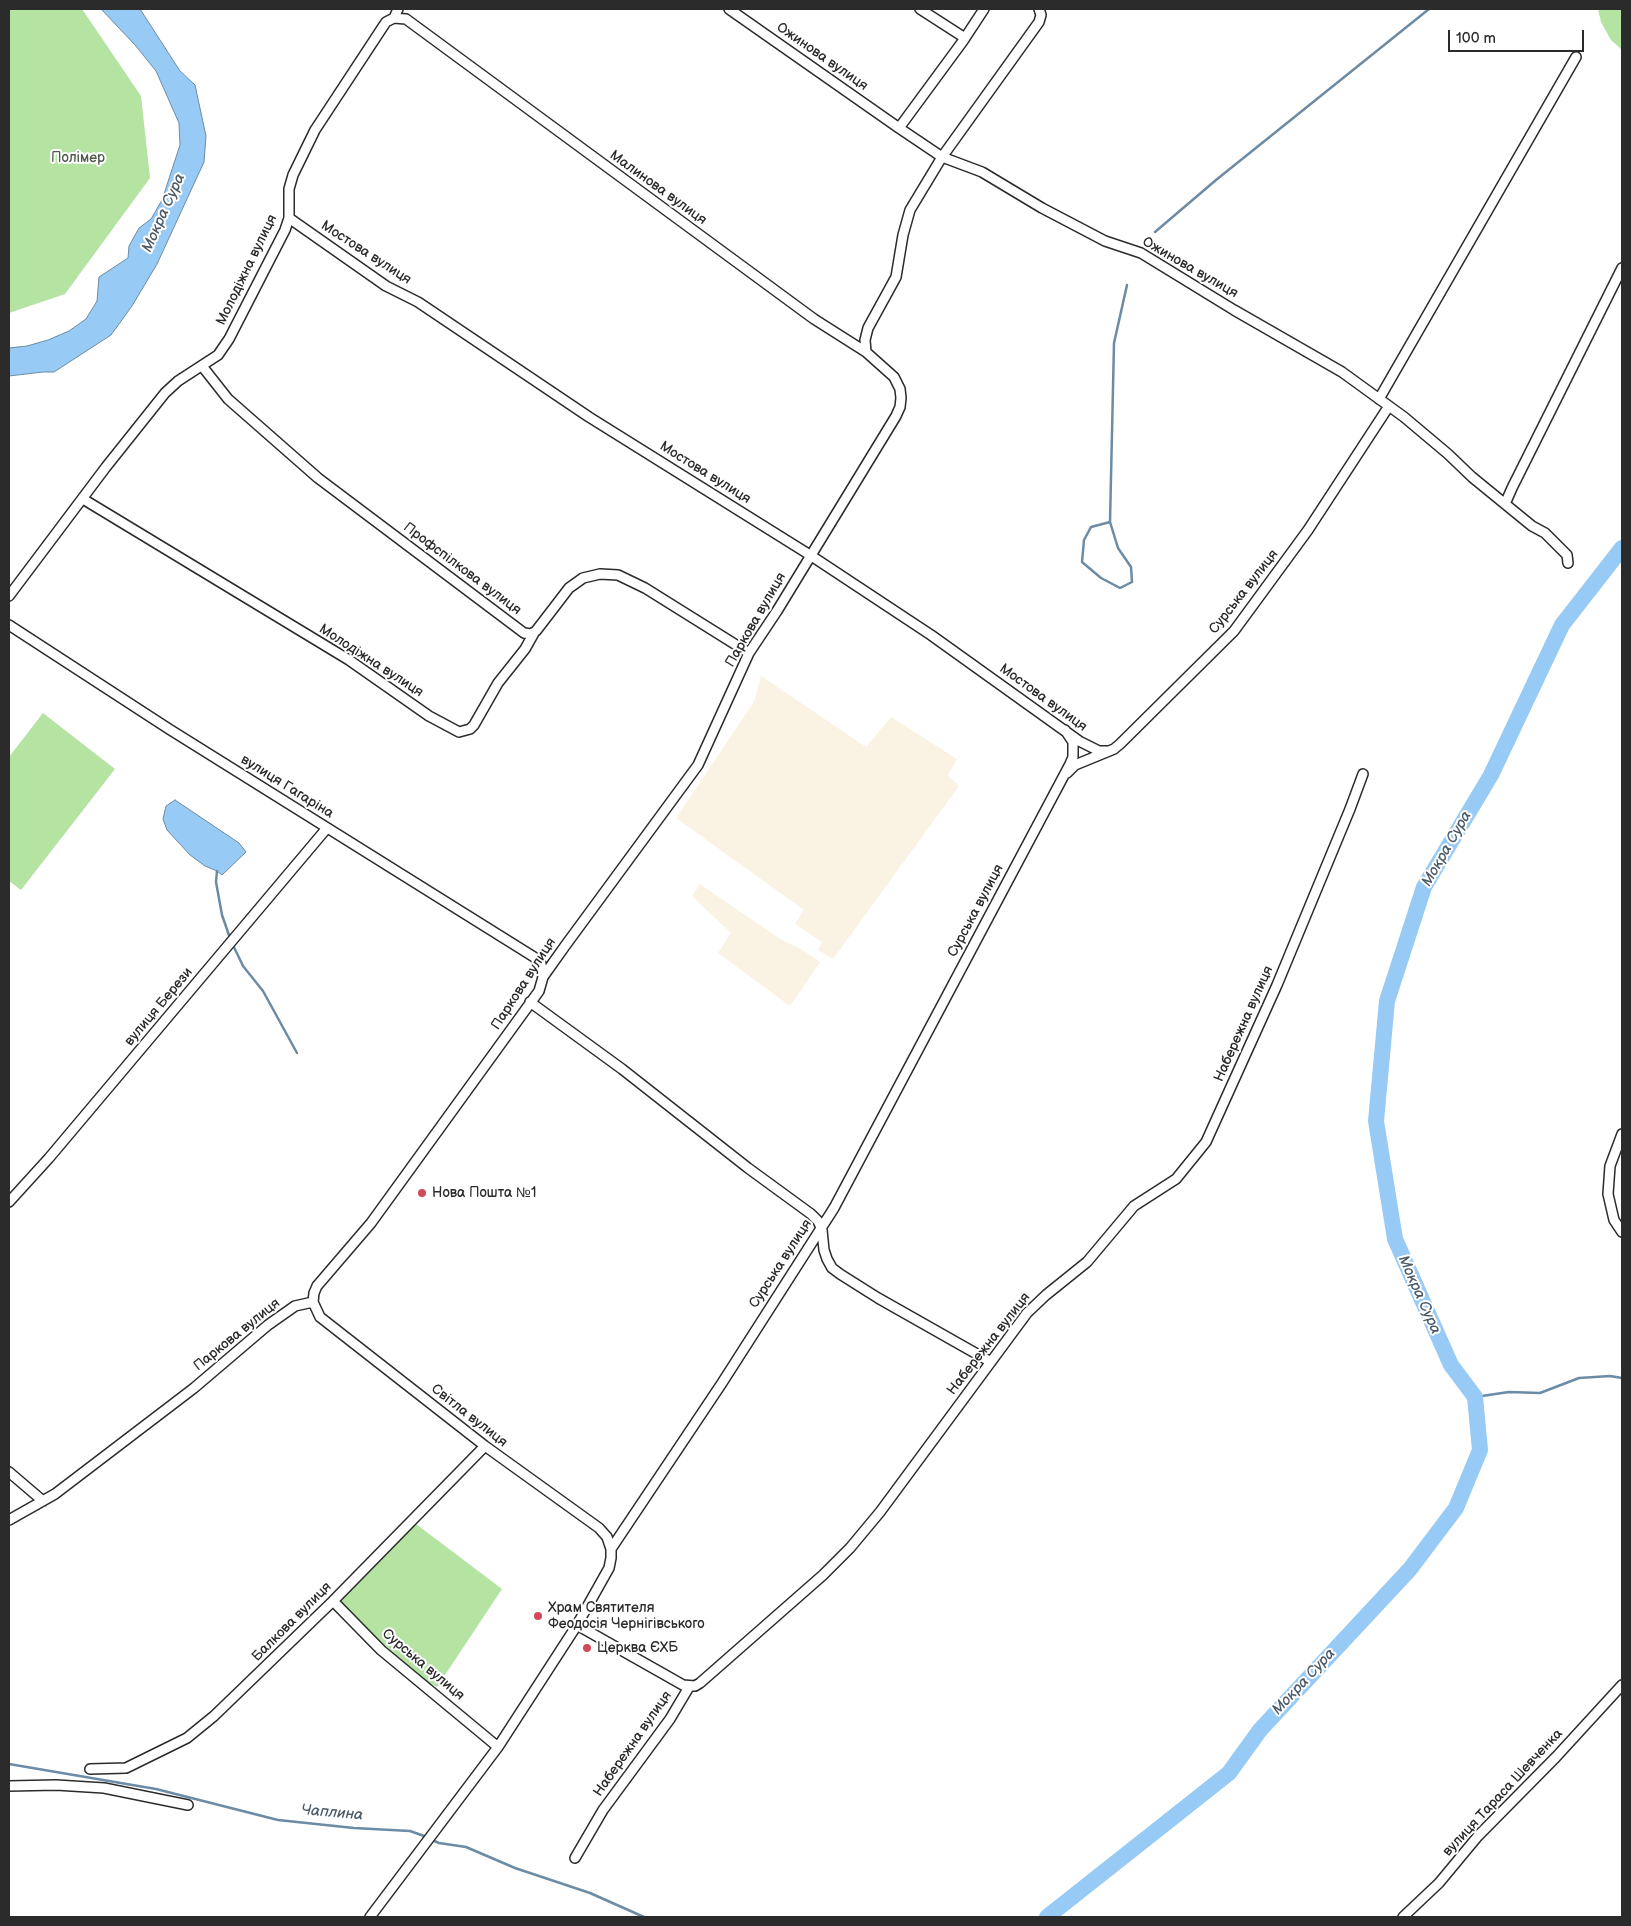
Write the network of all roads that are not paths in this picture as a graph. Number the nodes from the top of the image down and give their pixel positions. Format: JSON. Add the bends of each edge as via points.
{"nodes":[{"id":1,"x":398,"y":9,"type":"edge"},
{"id":2,"x":729,"y":9,"type":"edge"},
{"id":3,"x":920,"y":9,"type":"edge"},
{"id":4,"x":984,"y":9,"type":"edge"},
{"id":5,"x":1039,"y":9,"type":"edge"},
{"id":6,"x":390,"y":20,"type":"junction"},
{"id":7,"x":966,"y":38,"type":"junction"},
{"id":8,"x":1576,"y":56,"type":"dead end"},
{"id":9,"x":899,"y":128,"type":"junction"},
{"id":10,"x":942,"y":157,"type":"junction"},
{"id":11,"x":289,"y":218,"type":"junction"},
{"id":12,"x":1622,"y":268,"type":"edge"},
{"id":13,"x":866,"y":352,"type":"junction"},
{"id":14,"x":202,"y":366,"type":"junction"},
{"id":15,"x":901,"y":398,"type":"joint"},
{"id":16,"x":1379,"y":399,"type":"junction"},
{"id":17,"x":1389,"y":406,"type":"junction"},
{"id":18,"x":83,"y":499,"type":"junction"},
{"id":19,"x":1506,"y":504,"type":"junction"},
{"id":20,"x":810,"y":555,"type":"junction"},
{"id":21,"x":1568,"y":563,"type":"dead end"},
{"id":22,"x":9,"y":596,"type":"edge"},
{"id":23,"x":9,"y":625,"type":"edge"},
{"id":24,"x":534,"y":633,"type":"junction"},
{"id":25,"x":749,"y":653,"type":"junction"},
{"id":26,"x":1064,"y":730,"type":"junction"},
{"id":27,"x":1107,"y":751,"type":"junction"},
{"id":28,"x":1362,"y":774,"type":"dead end"},
{"id":29,"x":1061,"y":779,"type":"junction"},
{"id":30,"x":327,"y":828,"type":"junction"},
{"id":31,"x":543,"y":977,"type":"junction"},
{"id":32,"x":530,"y":1002,"type":"junction"},
{"id":33,"x":1622,"y":1134,"type":"edge"},
{"id":34,"x":9,"y":1202,"type":"edge"},
{"id":35,"x":821,"y":1227,"type":"junction"},
{"id":36,"x":1622,"y":1232,"type":"edge"},
{"id":37,"x":313,"y":1302,"type":"junction"},
{"id":38,"x":991,"y":1362,"type":"junction"},
{"id":39,"x":485,"y":1446,"type":"junction"},
{"id":40,"x":9,"y":1472,"type":"edge"},
{"id":41,"x":43,"y":1501,"type":"junction"},
{"id":42,"x":9,"y":1520,"type":"edge"},
{"id":43,"x":611,"y":1548,"type":"junction"},
{"id":44,"x":333,"y":1601,"type":"junction"},
{"id":45,"x":577,"y":1625,"type":"junction"},
{"id":46,"x":1622,"y":1685,"type":"edge"},
{"id":47,"x":689,"y":1687,"type":"junction"},
{"id":48,"x":498,"y":1747,"type":"junction"},
{"id":49,"x":90,"y":1769,"type":"dead end"},
{"id":50,"x":9,"y":1786,"type":"edge"},
{"id":51,"x":188,"y":1806,"type":"dead end"},
{"id":52,"x":575,"y":1858,"type":"dead end"},
{"id":53,"x":370,"y":1917,"type":"edge"},
{"id":54,"x":1403,"y":1917,"type":"edge"}],
"edges":[{"from":1,"to":6,"type":"street","name":"Молодіжна вулиця"},
{"from":2,"to":9,"type":"street","name":"Ожинова вулиця"},
{"from":3,"to":7,"type":"street"},
{"from":4,"to":7,"type":"street"},
{"from":5,"to":10,"type":"street","via":[[1040,22]]},
{"from":6,"to":11,"type":"street","name":"Молодіжна вулиця","via":[[315,130],[289,189]]},
{"from":6,"to":13,"type":"street","name":"Малинова вулиця","via":[[406,19],[814,319]]},
{"from":7,"to":9,"type":"street"},
{"from":8,"to":16,"type":"street"},
{"from":9,"to":10,"type":"street","name":"Ожинова вулиця"},
{"from":10,"to":13,"type":"street","via":[[910,210],[896,277],[868,328]]},
{"from":10,"to":16,"type":"street","name":"Ожинова вулиця","via":[[982,172],[1105,241],[1141,253],[1334,367]]},
{"from":11,"to":14,"type":"street","name":"Молодіжна вулиця","via":[[229,339],[218,355]]},
{"from":11,"to":20,"type":"street","name":"Мостова вулиця","via":[[386,286],[418,302],[589,417]]},
{"from":12,"to":19,"type":"street"},
{"from":13,"to":15,"type":"street","name":"Малинова вулиця","via":[[894,377]]},
{"from":14,"to":18,"type":"street","name":"Молодіжна вулиця","via":[[165,393]]},
{"from":14,"to":24,"type":"street","name":"Профспілкова вулиця","via":[[228,398],[318,478],[520,631]]},
{"from":15,"to":20,"type":"street","name":"Паркова вулиця","via":[[896,416]]},
{"from":16,"to":17,"type":"street","name":"Ожинова вулиця"},
{"from":17,"to":19,"type":"street","name":"Ожинова вулиця"},
{"from":17,"to":27,"type":"street","name":"Сурська вулиця","via":[[1308,530],[1234,631],[1138,728],[1114,749]]},
{"from":18,"to":22,"type":"street","name":"Молодіжна вулиця"},
{"from":18,"to":24,"type":"street","name":"Молодіжна вулиця","via":[[349,660],[429,716],[459,732],[474,724],[498,682]]},
{"from":19,"to":21,"type":"street","name":"Ожинова вулиця","via":[[1561,548]]},
{"from":20,"to":25,"type":"street","name":"Паркова вулиця"},
{"from":20,"to":26,"type":"street","name":"Мостова вулиця","via":[[931,635]]},
{"from":23,"to":30,"type":"street","name":"вулиця Гагаріна"},
{"from":24,"to":25,"type":"street","via":[[569,588],[583,578],[600,574],[618,575]]},
{"from":25,"to":31,"type":"street","name":"Паркова вулиця","via":[[698,765]]},
{"from":26,"to":27,"type":"street","name":"Мостова вулиця","via":[[1088,747]]},
{"from":26,"to":29,"type":"street","name":"Сурська вулиця","via":[[1070,736],[1074,749]]},
{"from":27,"to":29,"type":"street","name":"Сурська вулиця","via":[[1075,765]]},
{"from":28,"to":38,"type":"street","name":"Набережна вулиця","via":[[1277,985],[1206,1142],[1176,1178],[1134,1206],[1087,1262],[1027,1313]]},
{"from":29,"to":35,"type":"street","name":"Сурська вулиця","via":[[918,1052]]},
{"from":30,"to":31,"type":"street","name":"вулиця Гагаріна","via":[[534,957],[541,964]]},
{"from":30,"to":34,"type":"street","name":"вулиця Берези"},
{"from":31,"to":32,"type":"street","name":"Паркова вулиця","via":[[539,991]]},
{"from":32,"to":35,"type":"street","via":[[811,1214]]},
{"from":32,"to":37,"type":"street","name":"Паркова вулиця","via":[[368,1228],[317,1286]]},
{"from":33,"to":36,"type":"street","via":[[1610,1166],[1608,1194],[1614,1220]]},
{"from":35,"to":38,"type":"street","via":[[832,1268]]},
{"from":35,"to":43,"type":"street","name":"Сурська вулиця","via":[[722,1383]]},
{"from":37,"to":39,"type":"street","name":"Світла вулиця","via":[[320,1317]]},
{"from":37,"to":41,"type":"street","name":"Паркова вулиця","via":[[295,1306],[268,1325],[194,1388]]},
{"from":38,"to":47,"type":"street","name":"Набережна вулиця","via":[[850,1548],[700,1683]]},
{"from":39,"to":43,"type":"street","name":"Світла вулиця","via":[[599,1528]]},
{"from":39,"to":44,"type":"street","name":"Балкова вулиця"},
{"from":40,"to":41,"type":"street"},
{"from":41,"to":42,"type":"street","name":"Паркова вулиця"},
{"from":43,"to":45,"type":"street","name":"Сурська вулиця","via":[[609,1568]]},
{"from":44,"to":48,"type":"street","name":"Сурська вулиця","via":[[381,1650]]},
{"from":44,"to":49,"type":"street","name":"Балкова вулиця","via":[[187,1738],[126,1768]]},
{"from":45,"to":47,"type":"street"},
{"from":45,"to":48,"type":"street","name":"Сурська вулиця"},
{"from":46,"to":54,"type":"street","name":"вулиця Тараса Шевченка"},
{"from":47,"to":52,"type":"street","name":"Набережна вулиця","via":[[670,1719],[603,1810]]},
{"from":48,"to":53,"type":"street","name":"Сурська вулиця"},
{"from":50,"to":51,"type":"street","via":[[104,1788]]}]}
